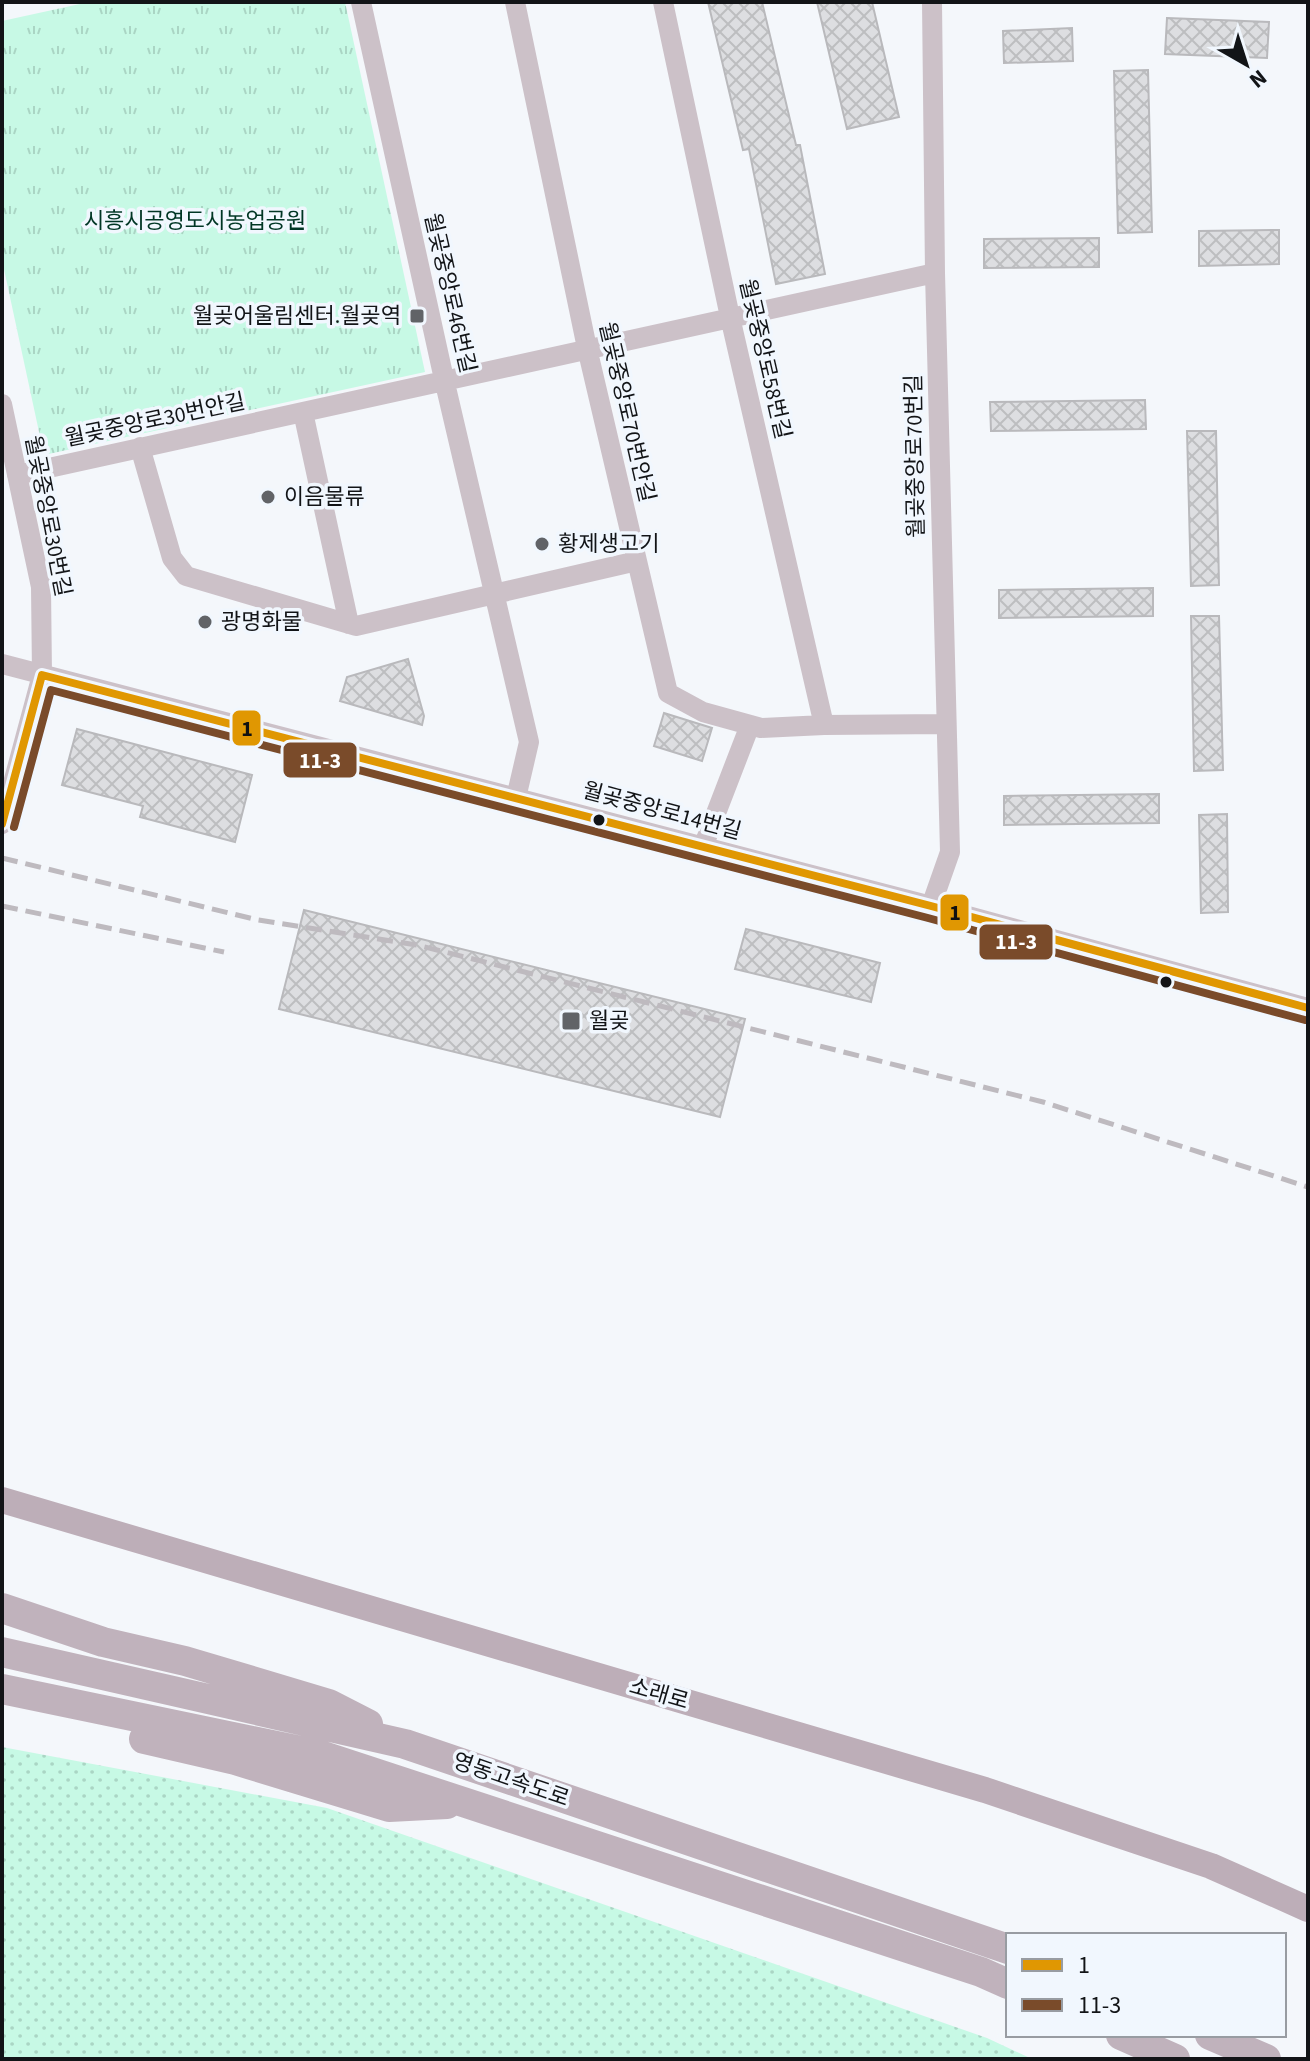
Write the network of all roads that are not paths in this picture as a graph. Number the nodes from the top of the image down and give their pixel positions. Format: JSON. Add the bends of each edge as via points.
{"nodes":[{"id":1,"x":361,"y":2,"type":"edge"},
{"id":2,"x":515,"y":2,"type":"edge"},
{"id":3,"x":663,"y":2,"type":"edge"},
{"id":4,"x":932,"y":2,"type":"edge"},
{"id":5,"x":935,"y":273,"type":"junction"},
{"id":6,"x":730,"y":317,"type":"junction"},
{"id":7,"x":587,"y":348,"type":"junction"},
{"id":8,"x":444,"y":379,"type":"junction"},
{"id":9,"x":2,"y":404,"type":"edge"},
{"id":10,"x":303,"y":412,"type":"junction"},
{"id":11,"x":140,"y":447,"type":"junction"},
{"id":12,"x":17,"y":475,"type":"junction"},
{"id":13,"x":637,"y":561,"type":"junction"},
{"id":14,"x":495,"y":594,"type":"junction"},
{"id":15,"x":349,"y":624,"type":"junction"},
{"id":16,"x":2,"y":664,"type":"edge"},
{"id":17,"x":42,"y":675,"type":"junction"},
{"id":18,"x":946,"y":724,"type":"junction"},
{"id":19,"x":750,"y":725,"type":"junction"},
{"id":20,"x":824,"y":725,"type":"junction"},
{"id":21,"x":516,"y":798,"type":"junction"},
{"id":22,"x":2,"y":824,"type":"edge"},
{"id":23,"x":703,"y":847,"type":"junction"},
{"id":24,"x":931,"y":906,"type":"junction"},
{"id":25,"x":1308,"y":1008,"type":"edge"},
{"id":26,"x":2,"y":1491,"type":"edge"},
{"id":27,"x":2,"y":1500,"type":"edge"},
{"id":28,"x":31,"y":1509,"type":"junction"},
{"id":29,"x":2,"y":1608,"type":"edge"},
{"id":30,"x":2,"y":1652,"type":"edge"},
{"id":31,"x":2,"y":1689,"type":"edge"},
{"id":32,"x":2,"y":1707,"type":"edge"},
{"id":33,"x":405,"y":1744,"type":"junction"},
{"id":34,"x":465,"y":1803,"type":"junction"},
{"id":35,"x":1308,"y":1909,"type":"edge"},
{"id":36,"x":1006,"y":1948,"type":"edge"},
{"id":37,"x":1006,"y":1983,"type":"edge"},
{"id":38,"x":1126,"y":2037,"type":"edge"},
{"id":39,"x":1215,"y":2037,"type":"edge"},
{"id":40,"x":1175,"y":2059,"type":"edge"},
{"id":41,"x":1266,"y":2059,"type":"edge"}],
"edges":[{"from":1,"to":8,"type":"street","name":"월곶중앙로46번길"},
{"from":2,"to":7,"type":"street","name":"월곶중앙로70번안길"},
{"from":3,"to":6,"type":"street","name":"월곶중앙로58번길"},
{"from":4,"to":5,"type":"street","name":"월곶중앙로70번길"},
{"from":5,"to":6,"type":"street","name":"월곶중앙로30번안길"},
{"from":5,"to":18,"type":"street","name":"월곶중앙로70번길"},
{"from":6,"to":7,"type":"street","name":"월곶중앙로30번안길"},
{"from":6,"to":20,"type":"street","name":"월곶중앙로58번길"},
{"from":7,"to":8,"type":"street","name":"월곶중앙로30번안길"},
{"from":7,"to":13,"type":"street","name":"월곶중앙로70번안길"},
{"from":8,"to":10,"type":"street","name":"월곶중앙로30번안길"},
{"from":8,"to":14,"type":"street","name":"월곶중앙로46번길"},
{"from":9,"to":12,"type":"street","name":"월곶중앙로30번길"},
{"from":10,"to":11,"type":"street","name":"월곶중앙로30번안길"},
{"from":10,"to":15,"type":"street"},
{"from":11,"to":12,"type":"street","name":"월곶중앙로30번안길"},
{"from":11,"to":15,"type":"street","via":[[172,558],[186,576]]},
{"from":12,"to":17,"type":"street","name":"월곶중앙로30번길","via":[[41,587]]},
{"from":13,"to":14,"type":"street"},
{"from":13,"to":19,"type":"street","name":"월곶중앙로70번안길","via":[[668,693],[703,712]]},
{"from":14,"to":15,"type":"street"},
{"from":14,"to":21,"type":"street","name":"월곶중앙로46번길","via":[[529,742]]},
{"from":16,"to":17,"type":"street","name":"월곶중앙로14번길"},
{"from":17,"to":21,"type":"street","name":"월곶중앙로14번길"},
{"from":17,"to":22,"type":"street","name":"월곶중앙로30번길"},
{"from":18,"to":20,"type":"street","name":"월곶중앙로70번안길"},
{"from":18,"to":24,"type":"street","name":"월곶중앙로70번길","via":[[950,852]]},
{"from":19,"to":20,"type":"street","name":"월곶중앙로70번안길"},
{"from":19,"to":23,"type":"street"},
{"from":21,"to":23,"type":"street","name":"월곶중앙로14번길"},
{"from":23,"to":24,"type":"street","name":"월곶중앙로14번길"},
{"from":24,"to":25,"type":"street","name":"월곶중앙로14번길"},
{"from":26,"to":28,"type":"main road"},
{"from":27,"to":28,"type":"main road","name":"소래로"},
{"from":28,"to":35,"type":"main road","name":"소래로","via":[[985,1790],[1211,1866]]},
{"from":29,"to":33,"type":"highway","via":[[103,1642],[329,1704]]},
{"from":30,"to":33,"type":"highway","name":"영동고속도로"},
{"from":31,"to":34,"type":"highway","name":"영동고속도로","via":[[320,1755]]},
{"from":32,"to":34,"type":"highway","via":[[235,1760],[389,1807]]},
{"from":33,"to":36,"type":"highway","name":"영동고속도로"},
{"from":34,"to":37,"type":"highway","name":"영동고속도로"},
{"from":38,"to":40,"type":"highway"},
{"from":39,"to":41,"type":"highway"}]}
